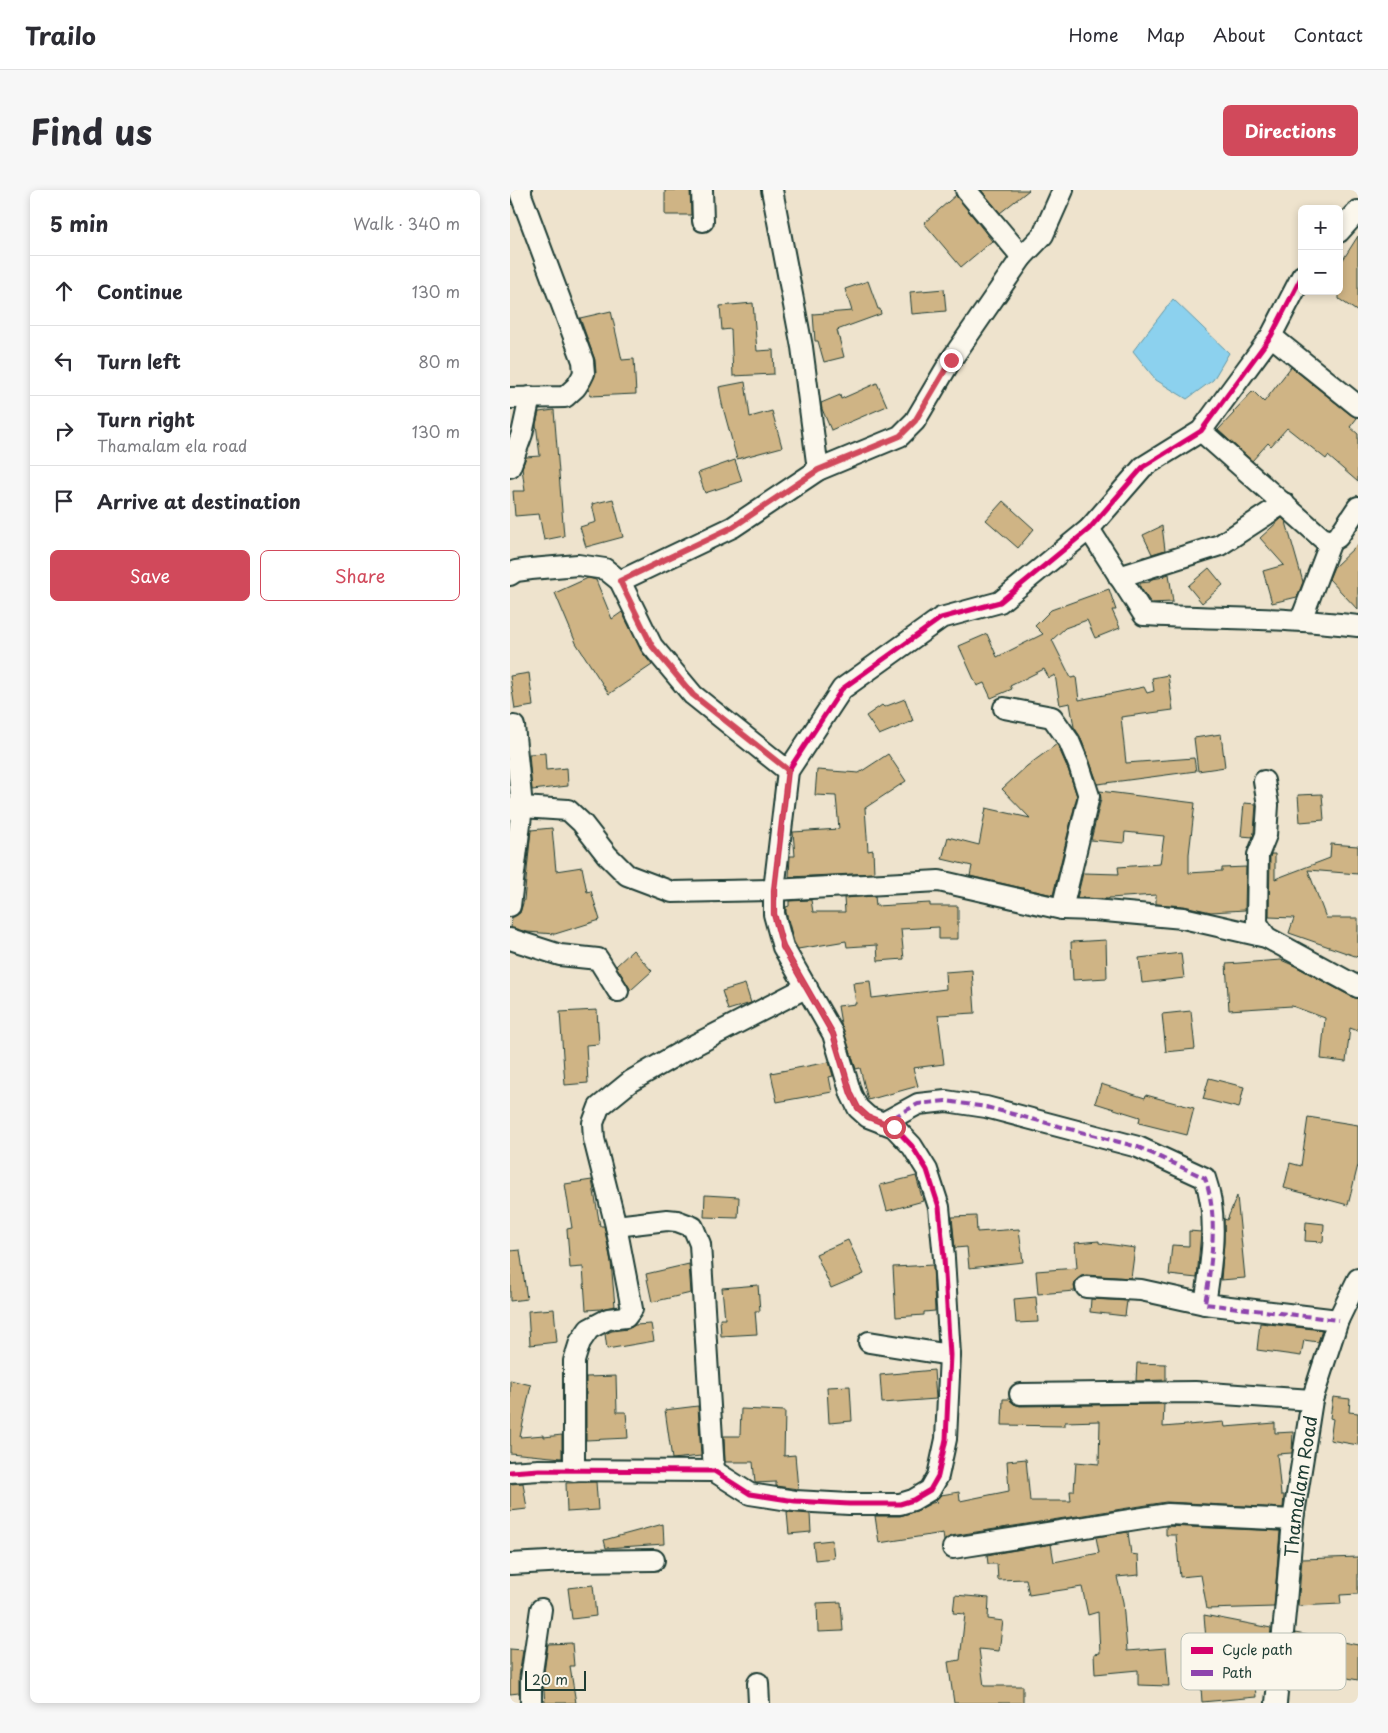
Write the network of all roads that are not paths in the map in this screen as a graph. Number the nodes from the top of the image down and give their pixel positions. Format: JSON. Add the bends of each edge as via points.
{"nodes":[{"id":1,"x":521,"y":190,"type":"edge"},
{"id":2,"x":702,"y":190,"type":"edge"},
{"id":3,"x":772,"y":190,"type":"edge"},
{"id":4,"x":966,"y":190,"type":"edge"},
{"id":5,"x":1063,"y":190,"type":"edge"},
{"id":6,"x":1358,"y":212,"type":"edge"},
{"id":7,"x":703,"y":221,"type":"dead end"},
{"id":8,"x":1343,"y":228,"type":"edge"},
{"id":9,"x":1022,"y":257,"type":"junction"},
{"id":10,"x":1298,"y":284,"type":"edge"},
{"id":11,"x":1271,"y":336,"type":"junction"},
{"id":12,"x":530,"y":397,"type":"junction"},
{"id":13,"x":510,"y":398,"type":"edge"},
{"id":14,"x":1358,"y":406,"type":"edge"},
{"id":15,"x":1201,"y":431,"type":"junction"},
{"id":16,"x":510,"y":467,"type":"edge"},
{"id":17,"x":818,"y":470,"type":"junction"},
{"id":18,"x":1284,"y":503,"type":"junction"},
{"id":19,"x":1358,"y":507,"type":"edge"},
{"id":20,"x":1088,"y":529,"type":"junction"},
{"id":21,"x":1330,"y":541,"type":"junction"},
{"id":22,"x":510,"y":575,"type":"edge"},
{"id":23,"x":1119,"y":577,"type":"junction"},
{"id":24,"x":620,"y":581,"type":"junction"},
{"id":25,"x":1301,"y":620,"type":"junction"},
{"id":26,"x":1358,"y":626,"type":"edge"},
{"id":27,"x":1004,"y":708,"type":"dead end"},
{"id":28,"x":514,"y":726,"type":"dead end"},
{"id":29,"x":788,"y":770,"type":"junction"},
{"id":30,"x":1264,"y":781,"type":"dead end"},
{"id":31,"x":516,"y":808,"type":"edge"},
{"id":32,"x":774,"y":890,"type":"junction"},
{"id":33,"x":510,"y":906,"type":"edge"},
{"id":34,"x":1062,"y":909,"type":"junction"},
{"id":35,"x":1266,"y":937,"type":"junction"},
{"id":36,"x":510,"y":939,"type":"edge"},
{"id":37,"x":807,"y":987,"type":"junction"},
{"id":38,"x":1358,"y":987,"type":"edge"},
{"id":39,"x":618,"y":991,"type":"dead end"},
{"id":40,"x":883,"y":1123,"type":"junction"},
{"id":41,"x":616,"y":1226,"type":"junction"},
{"id":42,"x":1358,"y":1279,"type":"edge"},
{"id":43,"x":1086,"y":1287,"type":"dead end"},
{"id":44,"x":1205,"y":1304,"type":"junction"},
{"id":45,"x":1338,"y":1320,"type":"junction"},
{"id":46,"x":869,"y":1342,"type":"dead end"},
{"id":47,"x":950,"y":1355,"type":"junction"},
{"id":48,"x":1020,"y":1394,"type":"dead end"},
{"id":49,"x":1312,"y":1400,"type":"junction"},
{"id":50,"x":574,"y":1470,"type":"junction"},
{"id":51,"x":714,"y":1471,"type":"junction"},
{"id":52,"x":510,"y":1472,"type":"edge"},
{"id":53,"x":1293,"y":1520,"type":"junction"},
{"id":54,"x":953,"y":1548,"type":"dead end"},
{"id":55,"x":654,"y":1560,"type":"dead end"},
{"id":56,"x":510,"y":1564,"type":"edge"},
{"id":57,"x":541,"y":1609,"type":"dead end"},
{"id":58,"x":1283,"y":1633,"type":"edge"},
{"id":59,"x":1277,"y":1690,"type":"edge"},
{"id":60,"x":531,"y":1703,"type":"edge"},
{"id":61,"x":1276,"y":1703,"type":"edge"}],
"edges":[{"from":1,"to":12,"type":"street","via":[[584,361],[581,379],[564,397]]},
{"from":2,"to":7,"type":"street"},
{"from":3,"to":17,"type":"street","via":[[802,347]]},
{"from":4,"to":9,"type":"street"},
{"from":5,"to":9,"type":"street","via":[[1044,235]]},
{"from":6,"to":8,"type":"street"},
{"from":9,"to":17,"type":"street","via":[[951,360],[915,421],[900,436]]},
{"from":10,"to":11,"type":"street"},
{"from":11,"to":14,"type":"street"},
{"from":11,"to":15,"type":"street"},
{"from":12,"to":13,"type":"street"},
{"from":12,"to":16,"type":"street"},
{"from":15,"to":18,"type":"street"},
{"from":15,"to":20,"type":"street","via":[[1143,467]]},
{"from":17,"to":24,"type":"street","via":[[733,527]]},
{"from":18,"to":21,"type":"street","via":[[1322,538]]},
{"from":18,"to":23,"type":"street","via":[[1220,545]]},
{"from":19,"to":21,"type":"street","via":[[1338,537]]},
{"from":20,"to":23,"type":"street"},
{"from":20,"to":29,"type":"street","via":[[1000,602],[941,618],[842,689]]},
{"from":21,"to":25,"type":"street"},
{"from":22,"to":24,"type":"street","via":[[516,571],[578,565],[605,569]]},
{"from":23,"to":25,"type":"street","via":[[1144,615]]},
{"from":24,"to":29,"type":"street","via":[[652,646],[693,695]]},
{"from":25,"to":26,"type":"street"},
{"from":27,"to":34,"type":"street","via":[[1052,717],[1068,741],[1089,796]]},
{"from":28,"to":31,"type":"street"},
{"from":29,"to":32,"type":"street"},
{"from":30,"to":35,"type":"street","via":[[1268,805],[1266,835],[1258,855],[1257,924]]},
{"from":31,"to":32,"type":"street","via":[[568,810],[627,875],[672,892]]},
{"from":31,"to":33,"type":"street"},
{"from":32,"to":34,"type":"street","via":[[939,881]]},
{"from":32,"to":37,"type":"street","via":[[774,914],[783,947]]},
{"from":34,"to":35,"type":"street","via":[[1183,918]]},
{"from":35,"to":38,"type":"street"},
{"from":36,"to":39,"type":"street","via":[[560,955],[598,959]]},
{"from":37,"to":40,"type":"street","via":[[833,1034],[858,1108],[868,1117]]},
{"from":37,"to":41,"type":"street","via":[[676,1055],[631,1081],[598,1107],[593,1123],[594,1139]]},
{"from":40,"to":44,"type":"street","via":[[918,1104],[946,1101],[986,1107],[1138,1147],[1205,1178],[1211,1194],[1212,1257]]},
{"from":40,"to":47,"type":"street","via":[[894,1127],[912,1146],[927,1170],[939,1207]]},
{"from":41,"to":50,"type":"street","via":[[632,1309],[626,1317],[608,1319],[589,1329],[580,1342],[574,1361]]},
{"from":41,"to":51,"type":"street","via":[[677,1221],[694,1227],[700,1244]]},
{"from":42,"to":45,"type":"street","name":"Thamalam Road"},
{"from":43,"to":44,"type":"street","via":[[1141,1290]]},
{"from":44,"to":45,"type":"street"},
{"from":45,"to":49,"type":"street","name":"Thamalam Road"},
{"from":46,"to":47,"type":"street"},
{"from":47,"to":51,"type":"street","via":[[946,1439],[938,1476],[930,1490],[913,1500],[900,1504],[849,1504],[770,1498],[750,1494]]},
{"from":48,"to":49,"type":"street","via":[[1195,1392]]},
{"from":49,"to":53,"type":"street","name":"Thamalam Road"},
{"from":50,"to":51,"type":"street"},
{"from":50,"to":52,"type":"street"},
{"from":53,"to":54,"type":"street","via":[[1168,1514]]},
{"from":53,"to":58,"type":"street","name":"Thamalam Road"},
{"from":55,"to":56,"type":"street"},
{"from":57,"to":60,"type":"street","via":[[531,1679]]},
{"from":59,"to":61,"type":"street","name":"Thamalam Road"}]}
